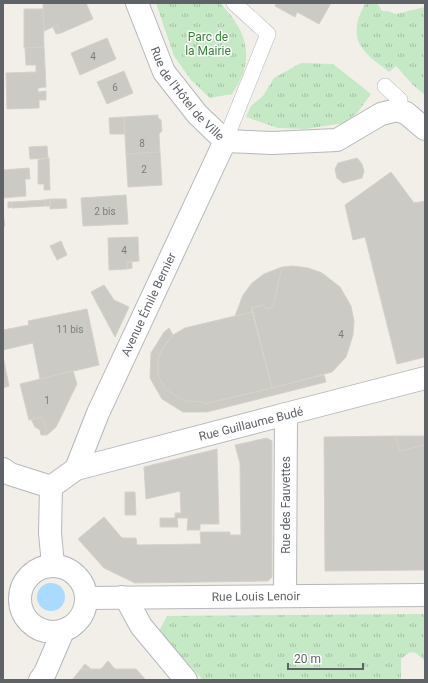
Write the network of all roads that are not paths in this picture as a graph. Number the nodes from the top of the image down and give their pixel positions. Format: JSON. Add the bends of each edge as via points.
{"nodes":[{"id":1,"x":137,"y":3,"type":"edge"},
{"id":2,"x":234,"y":3,"type":"edge"},
{"id":3,"x":385,"y":86,"type":"dead end"},
{"id":4,"x":397,"y":110,"type":"junction"},
{"id":5,"x":424,"y":128,"type":"edge"},
{"id":6,"x":225,"y":141,"type":"junction"},
{"id":7,"x":425,"y":378,"type":"edge"},
{"id":8,"x":286,"y":414,"type":"junction"},
{"id":9,"x":3,"y":469,"type":"edge"},
{"id":10,"x":76,"y":469,"type":"junction"},
{"id":11,"x":51,"y":487,"type":"junction"},
{"id":12,"x":53,"y":565,"type":"junction"},
{"id":13,"x":425,"y":594,"type":"edge"},
{"id":14,"x":285,"y":596,"type":"junction"},
{"id":15,"x":122,"y":597,"type":"junction"},
{"id":16,"x":11,"y":600,"type":"edge"},
{"id":17,"x":86,"y":603,"type":"junction"},
{"id":18,"x":141,"y":626,"type":"junction"},
{"id":19,"x":54,"y":631,"type":"junction"},
{"id":20,"x":40,"y":680,"type":"edge"},
{"id":21,"x":186,"y":680,"type":"edge"}],
"edges":[{"from":1,"to":6,"type":"street","name":"Rue de l'Hôtel de Ville","via":[[164,72],[197,114]]},
{"from":2,"to":6,"type":"lane","via":[[268,34]]},
{"from":3,"to":4,"type":"lane","via":[[400,100]]},
{"from":4,"to":5,"type":"street","via":[[406,113]]},
{"from":4,"to":6,"type":"street","name":"Rue de l'Hôtel de Ville","via":[[381,114],[336,140],[272,143]]},
{"from":6,"to":10,"type":"street","name":"Avenue Émile Bernier","via":[[102,406]]},
{"from":7,"to":8,"type":"street","name":"Rue Guillaume Budé"},
{"from":8,"to":10,"type":"street","name":"Rue Guillaume Budé"},
{"from":8,"to":14,"type":"street","name":"Rue des Fauvettes"},
{"from":9,"to":11,"type":"street","via":[[10,474]]},
{"from":10,"to":11,"type":"street"},
{"from":11,"to":12,"type":"street","via":[[50,533]]},
{"from":12,"to":16,"type":"street","via":[[33,572]]},
{"from":12,"to":17,"type":"street","via":[[63,567],[80,579]]},
{"from":13,"to":14,"type":"street","name":"Rue Louis Lenoir"},
{"from":14,"to":15,"type":"street","name":"Rue Louis Lenoir"},
{"from":15,"to":17,"type":"street","name":"Rue Louis Lenoir"},
{"from":15,"to":18,"type":"street","via":[[128,602]]},
{"from":16,"to":19,"type":"street","via":[[35,628]]},
{"from":17,"to":18,"type":"street","via":[[115,608]]},
{"from":17,"to":19,"type":"street","via":[[80,619],[72,626]]},
{"from":18,"to":21,"type":"street"},
{"from":19,"to":20,"type":"street","via":[[52,654]]}]}
